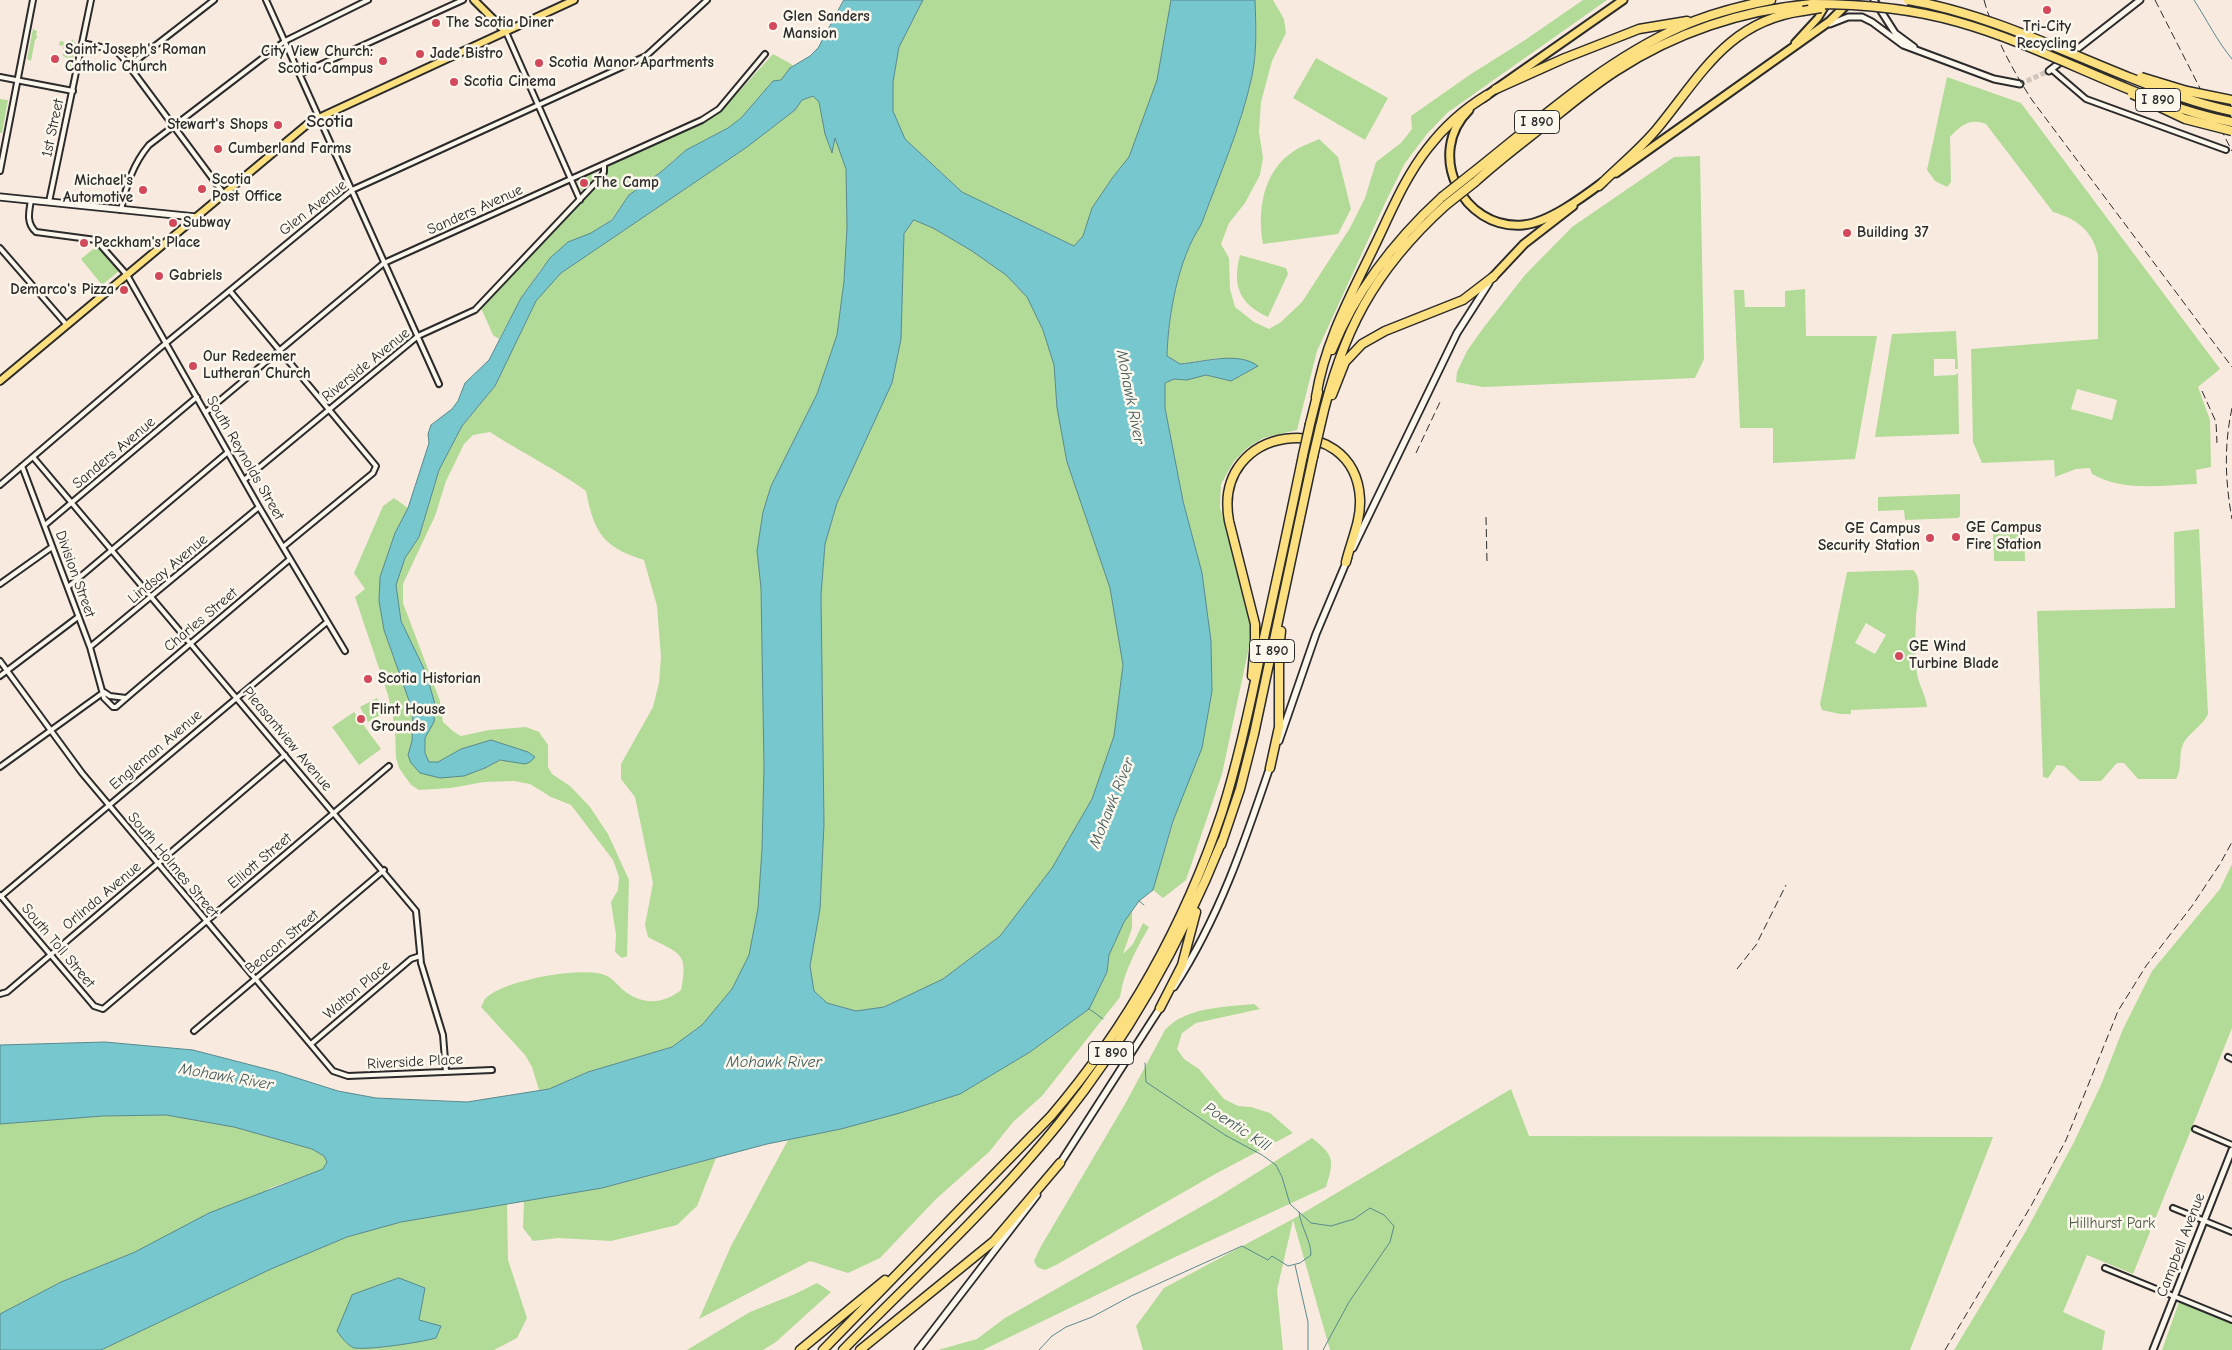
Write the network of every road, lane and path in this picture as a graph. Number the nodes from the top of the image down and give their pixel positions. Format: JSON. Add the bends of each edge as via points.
{"nodes":[{"id":1,"x":33,"y":0,"type":"edge"},
{"id":2,"x":91,"y":0,"type":"edge"},
{"id":3,"x":214,"y":0,"type":"edge"},
{"id":4,"x":266,"y":0,"type":"edge"},
{"id":5,"x":368,"y":0,"type":"edge"},
{"id":6,"x":463,"y":0,"type":"edge"},
{"id":7,"x":474,"y":0,"type":"edge"},
{"id":8,"x":574,"y":0,"type":"edge"},
{"id":9,"x":707,"y":0,"type":"edge"},
{"id":10,"x":1623,"y":0,"type":"edge"},
{"id":11,"x":1771,"y":0,"type":"edge"},
{"id":12,"x":1828,"y":0,"type":"edge"},
{"id":13,"x":1874,"y":0,"type":"edge"},
{"id":14,"x":1908,"y":0,"type":"edge"},
{"id":15,"x":2140,"y":0,"type":"edge"},
{"id":16,"x":1854,"y":2,"type":"edge"},
{"id":17,"x":1704,"y":18,"type":"junction"},
{"id":18,"x":1816,"y":31,"type":"junction"},
{"id":19,"x":506,"y":32,"type":"junction"},
{"id":20,"x":285,"y":41,"type":"junction"},
{"id":21,"x":82,"y":43,"type":"junction"},
{"id":22,"x":1787,"y":51,"type":"junction"},
{"id":23,"x":765,"y":54,"type":"dead end"},
{"id":24,"x":1637,"y":54,"type":"junction"},
{"id":25,"x":1935,"y":56,"type":"junction"},
{"id":26,"x":2089,"y":61,"type":"junction"},
{"id":27,"x":129,"y":66,"type":"junction"},
{"id":28,"x":2050,"y":70,"type":"joint"},
{"id":29,"x":2085,"y":71,"type":"junction"},
{"id":30,"x":300,"y":74,"type":"junction"},
{"id":31,"x":1603,"y":75,"type":"junction"},
{"id":32,"x":0,"y":77,"type":"edge"},
{"id":33,"x":17,"y":80,"type":"junction"},
{"id":34,"x":2020,"y":84,"type":"tunnel mouth"},
{"id":35,"x":1496,"y":89,"type":"junction"},
{"id":36,"x":73,"y":91,"type":"junction"},
{"id":37,"x":1487,"y":95,"type":"junction"},
{"id":38,"x":2232,"y":100,"type":"edge"},
{"id":39,"x":538,"y":106,"type":"junction"},
{"id":40,"x":2232,"y":111,"type":"edge"},
{"id":41,"x":319,"y":117,"type":"junction"},
{"id":42,"x":2232,"y":122,"type":"edge"},
{"id":43,"x":174,"y":126,"type":"junction"},
{"id":44,"x":2232,"y":131,"type":"edge"},
{"id":45,"x":2226,"y":150,"type":"dead end"},
{"id":46,"x":604,"y":166,"type":"junction"},
{"id":47,"x":0,"y":171,"type":"edge"},
{"id":48,"x":571,"y":179,"type":"junction"},
{"id":49,"x":1596,"y":188,"type":"junction"},
{"id":50,"x":352,"y":190,"type":"junction"},
{"id":51,"x":224,"y":194,"type":"junction"},
{"id":52,"x":0,"y":197,"type":"edge"},
{"id":53,"x":31,"y":200,"type":"junction"},
{"id":54,"x":580,"y":200,"type":"junction"},
{"id":55,"x":49,"y":202,"type":"junction"},
{"id":56,"x":121,"y":210,"type":"junction"},
{"id":57,"x":194,"y":217,"type":"junction"},
{"id":58,"x":0,"y":248,"type":"edge"},
{"id":59,"x":384,"y":263,"type":"junction"},
{"id":60,"x":127,"y":275,"type":"junction"},
{"id":61,"x":1493,"y":277,"type":"junction"},
{"id":62,"x":230,"y":290,"type":"junction"},
{"id":63,"x":66,"y":324,"type":"junction"},
{"id":64,"x":418,"y":336,"type":"junction"},
{"id":65,"x":166,"y":344,"type":"junction"},
{"id":66,"x":280,"y":350,"type":"junction"},
{"id":67,"x":0,"y":381,"type":"edge"},
{"id":68,"x":439,"y":384,"type":"dead end"},
{"id":69,"x":1316,"y":397,"type":"junction"},
{"id":70,"x":197,"y":398,"type":"junction"},
{"id":71,"x":330,"y":409,"type":"junction"},
{"id":72,"x":206,"y":412,"type":"junction"},
{"id":73,"x":1320,"y":427,"type":"junction"},
{"id":74,"x":228,"y":452,"type":"junction"},
{"id":75,"x":33,"y":457,"type":"junction"},
{"id":76,"x":22,"y":466,"type":"junction"},
{"id":77,"x":244,"y":480,"type":"junction"},
{"id":78,"x":0,"y":484,"type":"edge"},
{"id":79,"x":73,"y":502,"type":"junction"},
{"id":80,"x":259,"y":506,"type":"junction"},
{"id":81,"x":45,"y":525,"type":"junction"},
{"id":82,"x":52,"y":546,"type":"junction"},
{"id":83,"x":283,"y":548,"type":"junction"},
{"id":84,"x":112,"y":550,"type":"junction"},
{"id":85,"x":290,"y":560,"type":"junction"},
{"id":86,"x":1291,"y":560,"type":"junction"},
{"id":87,"x":1346,"y":562,"type":"junction"},
{"id":88,"x":0,"y":584,"type":"edge"},
{"id":89,"x":68,"y":587,"type":"junction"},
{"id":90,"x":152,"y":596,"type":"junction"},
{"id":91,"x":78,"y":617,"type":"junction"},
{"id":92,"x":327,"y":622,"type":"junction"},
{"id":93,"x":191,"y":643,"type":"junction"},
{"id":94,"x":90,"y":647,"type":"junction"},
{"id":95,"x":345,"y":651,"type":"dead end"},
{"id":96,"x":0,"y":661,"type":"edge"},
{"id":97,"x":7,"y":670,"type":"junction"},
{"id":98,"x":0,"y":676,"type":"edge"},
{"id":99,"x":104,"y":692,"type":"junction"},
{"id":100,"x":236,"y":697,"type":"junction"},
{"id":101,"x":126,"y":698,"type":"junction"},
{"id":102,"x":51,"y":730,"type":"junction"},
{"id":103,"x":1244,"y":732,"type":"junction"},
{"id":104,"x":285,"y":755,"type":"junction"},
{"id":105,"x":390,"y":766,"type":"dead end"},
{"id":106,"x":0,"y":768,"type":"edge"},
{"id":107,"x":1270,"y":768,"type":"junction"},
{"id":108,"x":108,"y":805,"type":"junction"},
{"id":109,"x":334,"y":812,"type":"junction"},
{"id":110,"x":1222,"y":842,"type":"junction"},
{"id":111,"x":158,"y":864,"type":"junction"},
{"id":112,"x":384,"y":870,"type":"junction"},
{"id":113,"x":0,"y":896,"type":"edge"},
{"id":114,"x":206,"y":922,"type":"junction"},
{"id":115,"x":51,"y":954,"type":"junction"},
{"id":116,"x":420,"y":956,"type":"junction"},
{"id":117,"x":255,"y":979,"type":"junction"},
{"id":118,"x":0,"y":994,"type":"edge"},
{"id":119,"x":1160,"y":1008,"type":"junction"},
{"id":120,"x":100,"y":1009,"type":"joint"},
{"id":121,"x":194,"y":1031,"type":"dead end"},
{"id":122,"x":311,"y":1044,"type":"junction"},
{"id":123,"x":492,"y":1070,"type":"dead end"},
{"id":124,"x":446,"y":1072,"type":"junction"},
{"id":125,"x":339,"y":1074,"type":"joint"},
{"id":126,"x":2194,"y":1130,"type":"dead end"},
{"id":127,"x":2232,"y":1146,"type":"edge"},
{"id":128,"x":2232,"y":1150,"type":"edge"},
{"id":129,"x":1060,"y":1163,"type":"junction"},
{"id":130,"x":2173,"y":1208,"type":"dead end"},
{"id":131,"x":2203,"y":1221,"type":"junction"},
{"id":132,"x":2232,"y":1232,"type":"edge"},
{"id":133,"x":937,"y":1234,"type":"junction"},
{"id":134,"x":2105,"y":1268,"type":"dead end"},
{"id":135,"x":2175,"y":1296,"type":"junction"},
{"id":136,"x":2232,"y":1320,"type":"edge"},
{"id":137,"x":800,"y":1350,"type":"edge"},
{"id":138,"x":823,"y":1350,"type":"edge"},
{"id":139,"x":843,"y":1350,"type":"edge"},
{"id":140,"x":860,"y":1350,"type":"edge"},
{"id":141,"x":918,"y":1350,"type":"edge"},
{"id":142,"x":2153,"y":1350,"type":"edge"}],
"edges":[{"from":1,"to":33,"type":"street"},
{"from":2,"to":21,"type":"street","name":"1st Street"},
{"from":3,"to":27,"type":"street"},
{"from":4,"to":20,"type":"street"},
{"from":5,"to":20,"type":"street"},
{"from":6,"to":30,"type":"street"},
{"from":7,"to":19,"type":"main road"},
{"from":8,"to":19,"type":"main road"},
{"from":9,"to":39,"type":"street","name":"Glen Avenue","via":[[646,56]]},
{"from":10,"to":35,"type":"highway"},
{"from":11,"to":17,"type":"highway","number":"I 890"},
{"from":12,"to":22,"type":"main road","via":[[1812,25]]},
{"from":13,"to":25,"type":"street","via":[[1886,22],[1900,38]]},
{"from":14,"to":26,"type":"highway","number":"I 890","bridge":true,"via":[[1980,18]]},
{"from":15,"to":28,"type":"street"},
{"from":16,"to":18,"type":"highway"},
{"from":16,"to":24,"type":"highway","number":"I 890","bridge":true,"via":[[1773,8],[1719,22]]},
{"from":16,"to":29,"type":"highway","number":"I 890","bridge":true,"via":[[1959,22]]},
{"from":16,"to":49,"type":"highway","bridge":true,"via":[[1788,13],[1762,22],[1732,40],[1709,61],[1654,132]]},
{"from":17,"to":24,"type":"highway","number":"I 890","via":[[1680,27]]},
{"from":17,"to":35,"type":"highway","via":[[1639,29]]},
{"from":18,"to":22,"type":"highway"},
{"from":18,"to":25,"type":"street","via":[[1841,19],[1867,19],[1903,45]]},
{"from":19,"to":39,"type":"street"},
{"from":19,"to":41,"type":"main road"},
{"from":20,"to":30,"type":"street"},
{"from":20,"to":43,"type":"street"},
{"from":21,"to":27,"type":"street","via":[[115,50]]},
{"from":21,"to":36,"type":"street","name":"1st Street"},
{"from":22,"to":49,"type":"highway"},
{"from":23,"to":46,"type":"street","name":"Sanders Avenue","via":[[719,109]]},
{"from":24,"to":31,"type":"highway","number":"I 890"},
{"from":25,"to":34,"type":"street","via":[[1994,79]]},
{"from":26,"to":38,"type":"highway","bridge":true,"via":[[2187,91]]},
{"from":26,"to":40,"type":"highway","number":"I 890","bridge":true,"via":[[2172,94]]},
{"from":27,"to":43,"type":"street"},
{"from":28,"to":45,"type":"street","via":[[2086,99]]},
{"from":29,"to":42,"type":"highway","number":"I 890","bridge":true,"via":[[2175,106]]},
{"from":29,"to":44,"type":"highway","bridge":true,"via":[[2178,117]]},
{"from":30,"to":41,"type":"street"},
{"from":31,"to":69,"type":"highway","number":"I 890","bridge":true,"via":[[1442,197],[1390,250],[1363,288],[1334,343]]},
{"from":31,"to":73,"type":"highway","number":"I 890","bridge":true,"via":[[1446,205],[1396,255],[1350,330],[1336,364]]},
{"from":32,"to":33,"type":"street"},
{"from":33,"to":36,"type":"street"},
{"from":33,"to":47,"type":"street"},
{"from":35,"to":37,"type":"highway"},
{"from":36,"to":55,"type":"street","name":"1st Street"},
{"from":37,"to":49,"type":"highway","via":[[1460,120],[1450,145],[1454,182],[1474,209],[1506,225],[1532,224]]},
{"from":37,"to":69,"type":"highway","via":[[1448,125],[1412,170],[1334,330]]},
{"from":39,"to":48,"type":"street"},
{"from":39,"to":50,"type":"street","name":"Glen Avenue"},
{"from":41,"to":50,"type":"street"},
{"from":41,"to":51,"type":"main road"},
{"from":43,"to":51,"type":"street"},
{"from":43,"to":56,"type":"street","via":[[139,157],[125,190]]},
{"from":46,"to":48,"type":"street","name":"Sanders Avenue"},
{"from":46,"to":54,"type":"street","name":"Riverside Avenue","via":[[600,178]]},
{"from":48,"to":54,"type":"street"},
{"from":48,"to":59,"type":"street","name":"Sanders Avenue"},
{"from":49,"to":61,"type":"highway","via":[[1524,244]]},
{"from":50,"to":59,"type":"street"},
{"from":50,"to":62,"type":"street","name":"Glen Avenue"},
{"from":51,"to":57,"type":"main road"},
{"from":52,"to":53,"type":"main road"},
{"from":53,"to":55,"type":"main road"},
{"from":53,"to":60,"type":"street","name":"South Reynolds Street","via":[[29,220],[36,232],[96,240]]},
{"from":54,"to":64,"type":"street","name":"Riverside Avenue","via":[[475,310]]},
{"from":55,"to":56,"type":"main road"},
{"from":56,"to":57,"type":"main road"},
{"from":57,"to":60,"type":"main road"},
{"from":58,"to":63,"type":"street"},
{"from":59,"to":64,"type":"street"},
{"from":59,"to":66,"type":"street","name":"Sanders Avenue"},
{"from":60,"to":63,"type":"main road"},
{"from":60,"to":65,"type":"street","name":"South Reynolds Street"},
{"from":61,"to":73,"type":"highway","via":[[1463,300],[1385,331],[1362,344],[1341,369]]},
{"from":61,"to":87,"type":"main road","via":[[1457,333]]},
{"from":62,"to":65,"type":"street","name":"Glen Avenue"},
{"from":62,"to":66,"type":"street"},
{"from":63,"to":67,"type":"main road"},
{"from":64,"to":68,"type":"street"},
{"from":64,"to":71,"type":"street","name":"Riverside Avenue"},
{"from":65,"to":70,"type":"street","name":"South Reynolds Street"},
{"from":65,"to":75,"type":"street","name":"Glen Avenue"},
{"from":66,"to":71,"type":"street"},
{"from":66,"to":72,"type":"street","name":"Sanders Avenue"},
{"from":69,"to":103,"type":"highway","number":"I 890","bridge":true},
{"from":70,"to":72,"type":"street","name":"South Reynolds Street"},
{"from":70,"to":79,"type":"street","name":"Sanders Avenue"},
{"from":71,"to":77,"type":"street","name":"Riverside Avenue"},
{"from":71,"to":83,"type":"street","via":[[376,469]]},
{"from":72,"to":74,"type":"street","name":"South Reynolds Street"},
{"from":73,"to":86,"type":"highway","number":"I 890","bridge":true},
{"from":74,"to":77,"type":"street","name":"South Reynolds Street"},
{"from":74,"to":84,"type":"street"},
{"from":75,"to":76,"type":"street","name":"Glen Avenue"},
{"from":75,"to":79,"type":"street","name":"Pleasantview Avenue"},
{"from":76,"to":78,"type":"street","name":"Glen Avenue"},
{"from":76,"to":81,"type":"street","name":"Division Street"},
{"from":77,"to":80,"type":"street","name":"South Reynolds Street"},
{"from":79,"to":81,"type":"street","name":"Sanders Avenue"},
{"from":79,"to":84,"type":"street","name":"Pleasantview Avenue"},
{"from":80,"to":83,"type":"street","name":"South Reynolds Street"},
{"from":80,"to":90,"type":"street","name":"Lindsay Avenue"},
{"from":81,"to":82,"type":"street","name":"Division Street"},
{"from":82,"to":88,"type":"street"},
{"from":82,"to":89,"type":"street","name":"Division Street"},
{"from":83,"to":85,"type":"street","name":"South Reynolds Street"},
{"from":84,"to":89,"type":"street"},
{"from":84,"to":90,"type":"street","name":"Pleasantview Avenue"},
{"from":85,"to":92,"type":"street","name":"South Reynolds Street"},
{"from":85,"to":93,"type":"street","name":"Charles Street"},
{"from":86,"to":107,"type":"highway","via":[[1278,651],[1278,727]]},
{"from":86,"to":110,"type":"highway","number":"I 890","via":[[1254,734]]},
{"from":87,"to":103,"type":"highway","via":[[1360,514],[1360,497],[1353,472],[1344,460],[1318,442],[1292,437],[1269,442],[1246,457],[1232,479],[1227,504],[1255,634]]},
{"from":87,"to":107,"type":"main road","via":[[1316,634]]},
{"from":89,"to":91,"type":"street","name":"Division Street"},
{"from":90,"to":93,"type":"street","name":"Pleasantview Avenue"},
{"from":90,"to":94,"type":"street","name":"Lindsay Avenue"},
{"from":91,"to":94,"type":"street","name":"Division Street"},
{"from":91,"to":97,"type":"street"},
{"from":92,"to":95,"type":"street","name":"South Reynolds Street"},
{"from":92,"to":100,"type":"street","name":"Engleman Avenue"},
{"from":93,"to":100,"type":"street","name":"Pleasantview Avenue"},
{"from":93,"to":101,"type":"street","name":"Charles Street"},
{"from":94,"to":99,"type":"street","name":"Division Street"},
{"from":96,"to":97,"type":"street","name":"South Holmes Street"},
{"from":97,"to":98,"type":"street"},
{"from":97,"to":102,"type":"street","name":"South Holmes Street"},
{"from":99,"to":101,"type":"street"},
{"from":99,"to":101,"type":"street","via":[[104,698],[113,707]]},
{"from":99,"to":102,"type":"street"},
{"from":100,"to":104,"type":"street","name":"Pleasantview Avenue"},
{"from":100,"to":108,"type":"street","name":"Engleman Avenue"},
{"from":102,"to":106,"type":"street"},
{"from":102,"to":108,"type":"street","name":"South Holmes Street"},
{"from":103,"to":133,"type":"highway","number":"I 890","via":[[1202,864],[1168,940],[1128,1012],[1098,1057],[1051,1116]]},
{"from":104,"to":109,"type":"street","name":"Pleasantview Avenue"},
{"from":104,"to":111,"type":"street","name":"Orlinda Avenue"},
{"from":105,"to":109,"type":"street","name":"Elliott Street"},
{"from":107,"to":119,"type":"main road","via":[[1223,894],[1190,961]]},
{"from":108,"to":111,"type":"street","name":"South Holmes Street"},
{"from":108,"to":113,"type":"street","name":"Engleman Avenue"},
{"from":109,"to":112,"type":"street","name":"Pleasantview Avenue"},
{"from":109,"to":114,"type":"street","name":"Elliott Street"},
{"from":110,"to":119,"type":"highway","via":[[1182,965]]},
{"from":110,"to":139,"type":"highway","number":"I 890","via":[[1164,968],[1089,1084],[1002,1188]]},
{"from":111,"to":114,"type":"street","name":"South Holmes Street"},
{"from":111,"to":115,"type":"street","name":"Orlinda Avenue"},
{"from":112,"to":116,"type":"street","name":"Pleasantview Avenue","via":[[416,911]]},
{"from":112,"to":117,"type":"street","name":"Beacon Street"},
{"from":113,"to":115,"type":"street","name":"South Toll Street"},
{"from":114,"to":117,"type":"street","name":"South Holmes Street"},
{"from":114,"to":120,"type":"street","name":"Elliott Street"},
{"from":115,"to":118,"type":"street","name":"Orlinda Avenue","via":[[7,992]]},
{"from":115,"to":120,"type":"street","name":"South Toll Street"},
{"from":116,"to":122,"type":"street","name":"Walton Place","via":[[411,959]]},
{"from":116,"to":124,"type":"street","name":"Pleasantview Avenue","via":[[443,1035]]},
{"from":117,"to":121,"type":"street","name":"Beacon Street"},
{"from":117,"to":122,"type":"street","name":"South Holmes Street"},
{"from":119,"to":129,"type":"main road"},
{"from":122,"to":125,"type":"street","name":"South Holmes Street"},
{"from":123,"to":124,"type":"street","name":"Riverside Place"},
{"from":124,"to":125,"type":"street","name":"Riverside Place"},
{"from":126,"to":127,"type":"street"},
{"from":128,"to":131,"type":"street","name":"Campbell Avenue"},
{"from":129,"to":140,"type":"highway","via":[[994,1241]]},
{"from":129,"to":141,"type":"main road"},
{"from":130,"to":131,"type":"street"},
{"from":131,"to":132,"type":"street"},
{"from":131,"to":135,"type":"street","name":"Campbell Avenue"},
{"from":133,"to":137,"type":"highway"},
{"from":133,"to":138,"type":"highway","number":"I 890"},
{"from":134,"to":135,"type":"street"},
{"from":135,"to":136,"type":"street"},
{"from":135,"to":142,"type":"street","name":"Campbell Avenue"}]}
